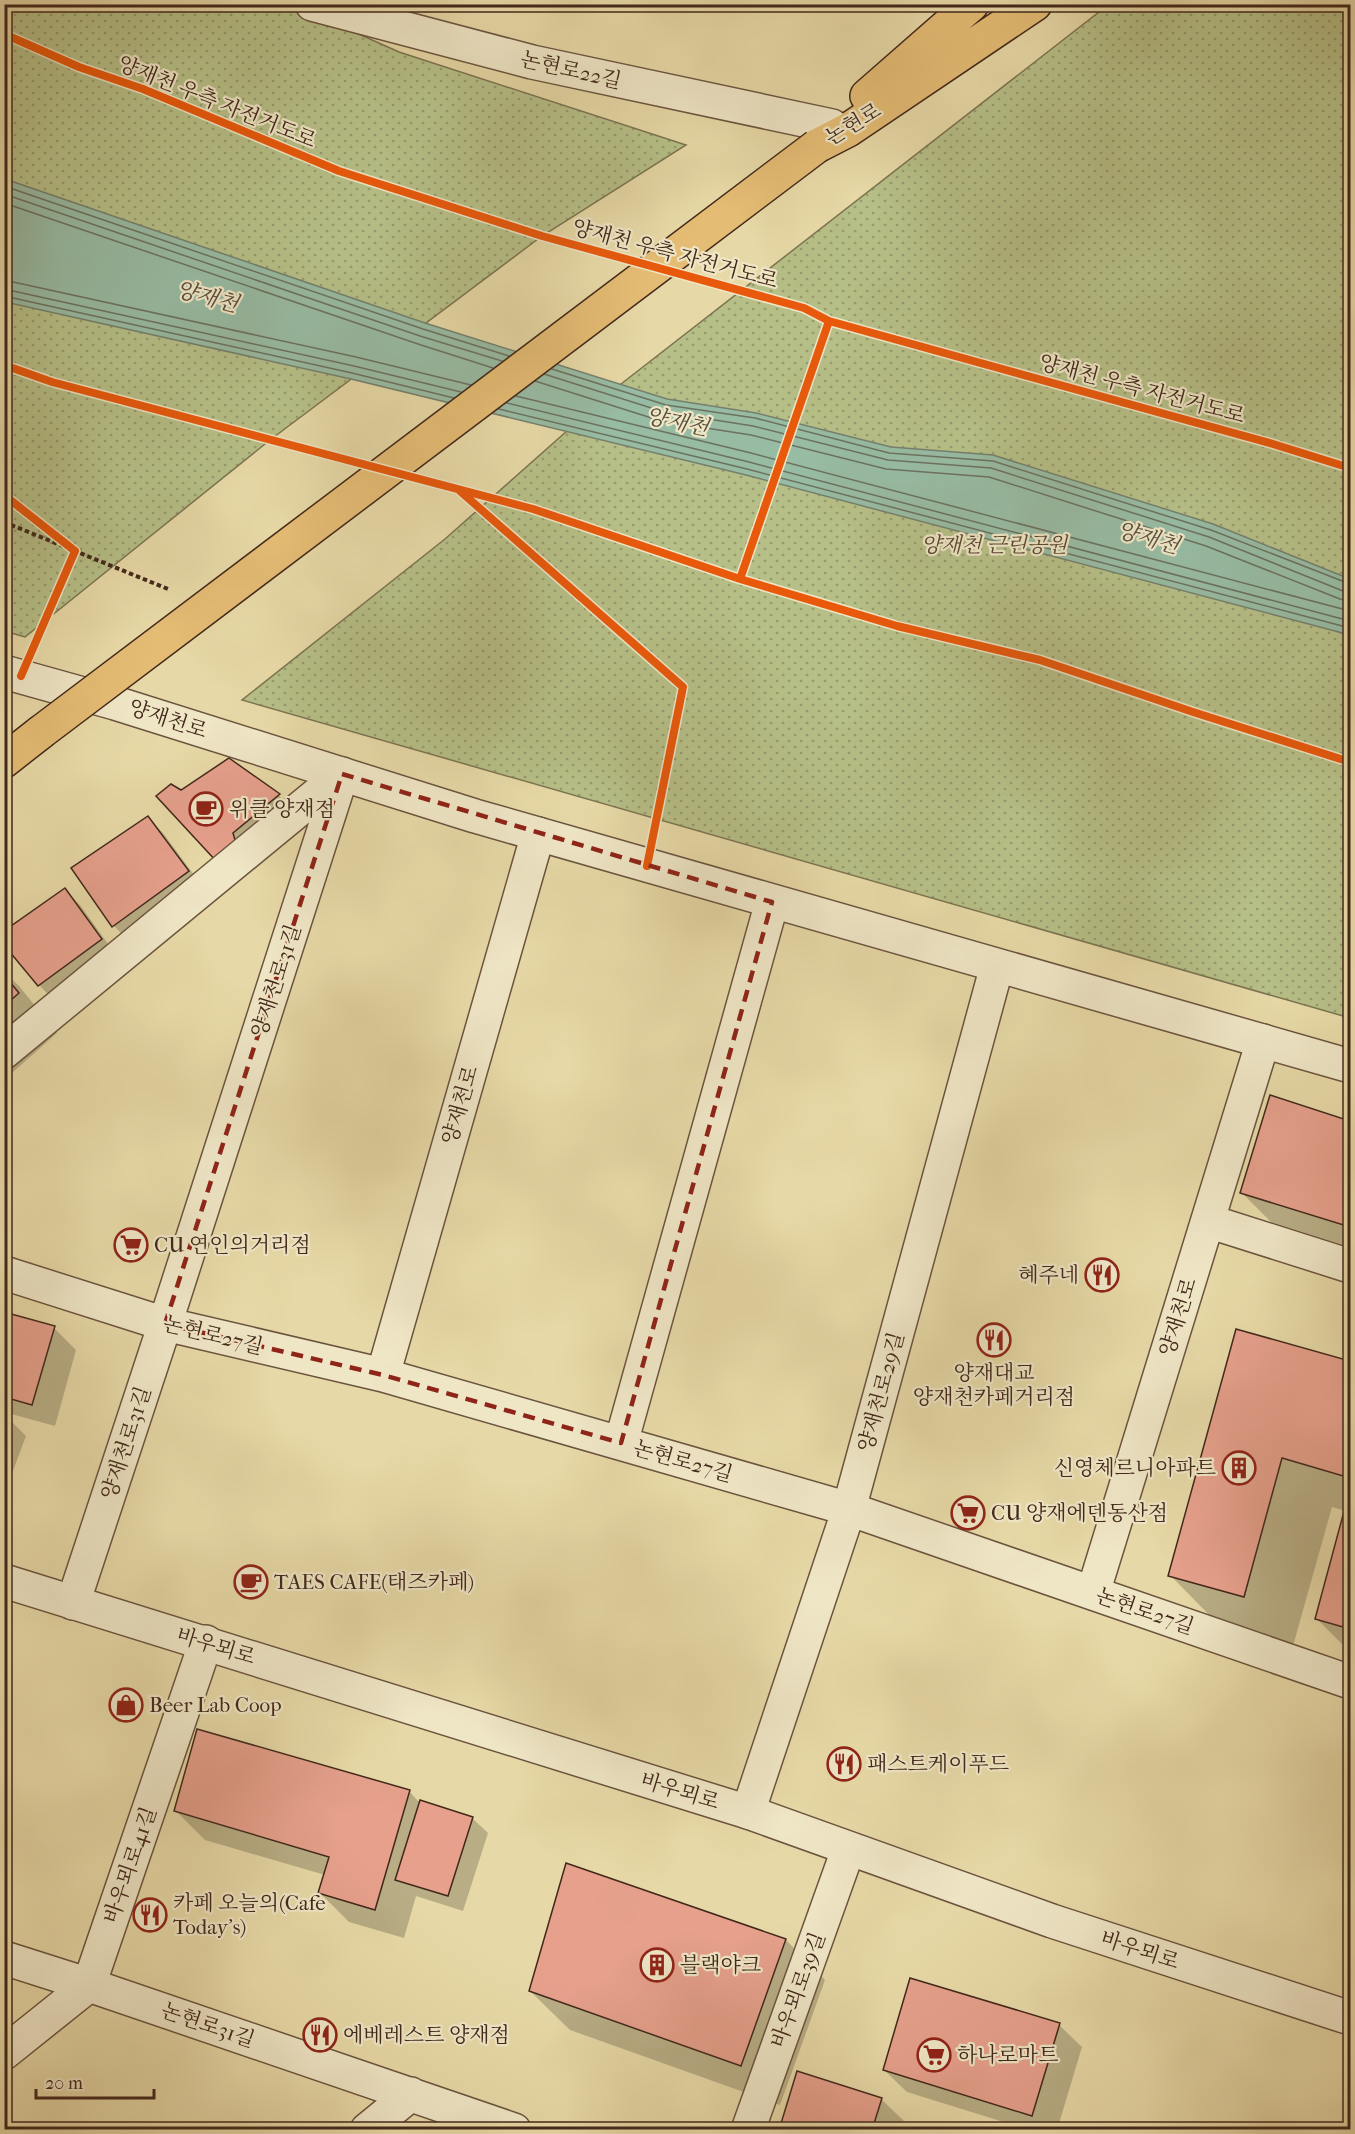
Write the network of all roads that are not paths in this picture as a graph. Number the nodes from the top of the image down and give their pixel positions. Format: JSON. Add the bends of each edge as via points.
{"nodes":[{"id":1,"x":312,"y":4,"type":"edge"},
{"id":2,"x":972,"y":4,"type":"edge"},
{"id":3,"x":1035,"y":4,"type":"edge"},
{"id":4,"x":825,"y":136,"type":"junction"},
{"id":5,"x":4,"y":672,"type":"edge"},
{"id":6,"x":4,"y":761,"type":"edge"},
{"id":7,"x":342,"y":774,"type":"junction"},
{"id":8,"x":538,"y":834,"type":"junction"},
{"id":9,"x":772,"y":902,"type":"junction"},
{"id":10,"x":997,"y":966,"type":"junction"},
{"id":11,"x":1263,"y":1041,"type":"junction"},
{"id":12,"x":4,"y":1052,"type":"edge"},
{"id":13,"x":1350,"y":1066,"type":"edge"},
{"id":14,"x":1208,"y":1221,"type":"junction"},
{"id":15,"x":1350,"y":1266,"type":"edge"},
{"id":16,"x":4,"y":1273,"type":"edge"},
{"id":17,"x":165,"y":1324,"type":"junction"},
{"id":18,"x":383,"y":1376,"type":"junction"},
{"id":19,"x":621,"y":1443,"type":"junction"},
{"id":20,"x":849,"y":1509,"type":"junction"},
{"id":21,"x":4,"y":1581,"type":"edge"},
{"id":22,"x":1093,"y":1593,"type":"junction"},
{"id":23,"x":73,"y":1603,"type":"junction"},
{"id":24,"x":206,"y":1642,"type":"junction"},
{"id":25,"x":1350,"y":1682,"type":"edge"},
{"id":26,"x":748,"y":1812,"type":"junction"},
{"id":27,"x":848,"y":1850,"type":"junction"},
{"id":28,"x":4,"y":1959,"type":"edge"},
{"id":29,"x":89,"y":1985,"type":"junction"},
{"id":30,"x":1350,"y":2018,"type":"edge"},
{"id":31,"x":4,"y":2053,"type":"edge"},
{"id":32,"x":411,"y":2094,"type":"junction"},
{"id":33,"x":367,"y":2130,"type":"edge"},
{"id":34,"x":514,"y":2130,"type":"edge"},
{"id":35,"x":748,"y":2130,"type":"edge"}],
"edges":[{"from":1,"to":4,"type":"street","name":"논현로22길"},
{"from":2,"to":4,"type":"main road","name":"논현로"},
{"from":3,"to":4,"type":"main road","name":"논현로","via":[[848,130]]},
{"from":4,"to":6,"type":"main road","bridge":true},
{"from":5,"to":7,"type":"street","name":"양재천로"},
{"from":7,"to":8,"type":"street","name":"양재천로"},
{"from":7,"to":12,"type":"street"},
{"from":7,"to":17,"type":"street","name":"양재천로31길"},
{"from":8,"to":9,"type":"street","name":"양재천로"},
{"from":8,"to":18,"type":"street","name":"양재천로"},
{"from":9,"to":10,"type":"street","name":"양재천로"},
{"from":9,"to":19,"type":"street"},
{"from":10,"to":11,"type":"street","name":"양재천로"},
{"from":10,"to":20,"type":"street","name":"양재천로29길"},
{"from":11,"to":13,"type":"street","name":"양재천로"},
{"from":11,"to":14,"type":"street","name":"양재천로"},
{"from":14,"to":15,"type":"street"},
{"from":14,"to":22,"type":"street","name":"양재천로"},
{"from":16,"to":17,"type":"street","name":"논현로27길"},
{"from":17,"to":18,"type":"street","name":"논현로27길"},
{"from":17,"to":23,"type":"street","name":"양재천로31길"},
{"from":18,"to":19,"type":"street","name":"논현로27길"},
{"from":19,"to":20,"type":"street","name":"논현로27길"},
{"from":20,"to":22,"type":"street","name":"논현로27길"},
{"from":20,"to":26,"type":"street","name":"양재천로29길"},
{"from":21,"to":23,"type":"street","name":"바우뫼로"},
{"from":22,"to":25,"type":"street","name":"논현로27길"},
{"from":23,"to":24,"type":"street","name":"바우뫼로"},
{"from":24,"to":26,"type":"street","name":"바우뫼로"},
{"from":24,"to":29,"type":"street","name":"바우뫼로41길"},
{"from":26,"to":27,"type":"street","name":"바우뫼로"},
{"from":27,"to":30,"type":"street","name":"바우뫼로"},
{"from":27,"to":35,"type":"street","name":"바우뫼로39길"},
{"from":28,"to":29,"type":"street","name":"논현로31길"},
{"from":29,"to":31,"type":"street"},
{"from":29,"to":32,"type":"street","name":"논현로31길"},
{"from":32,"to":33,"type":"street"},
{"from":32,"to":34,"type":"street","name":"논현로31길"}]}
